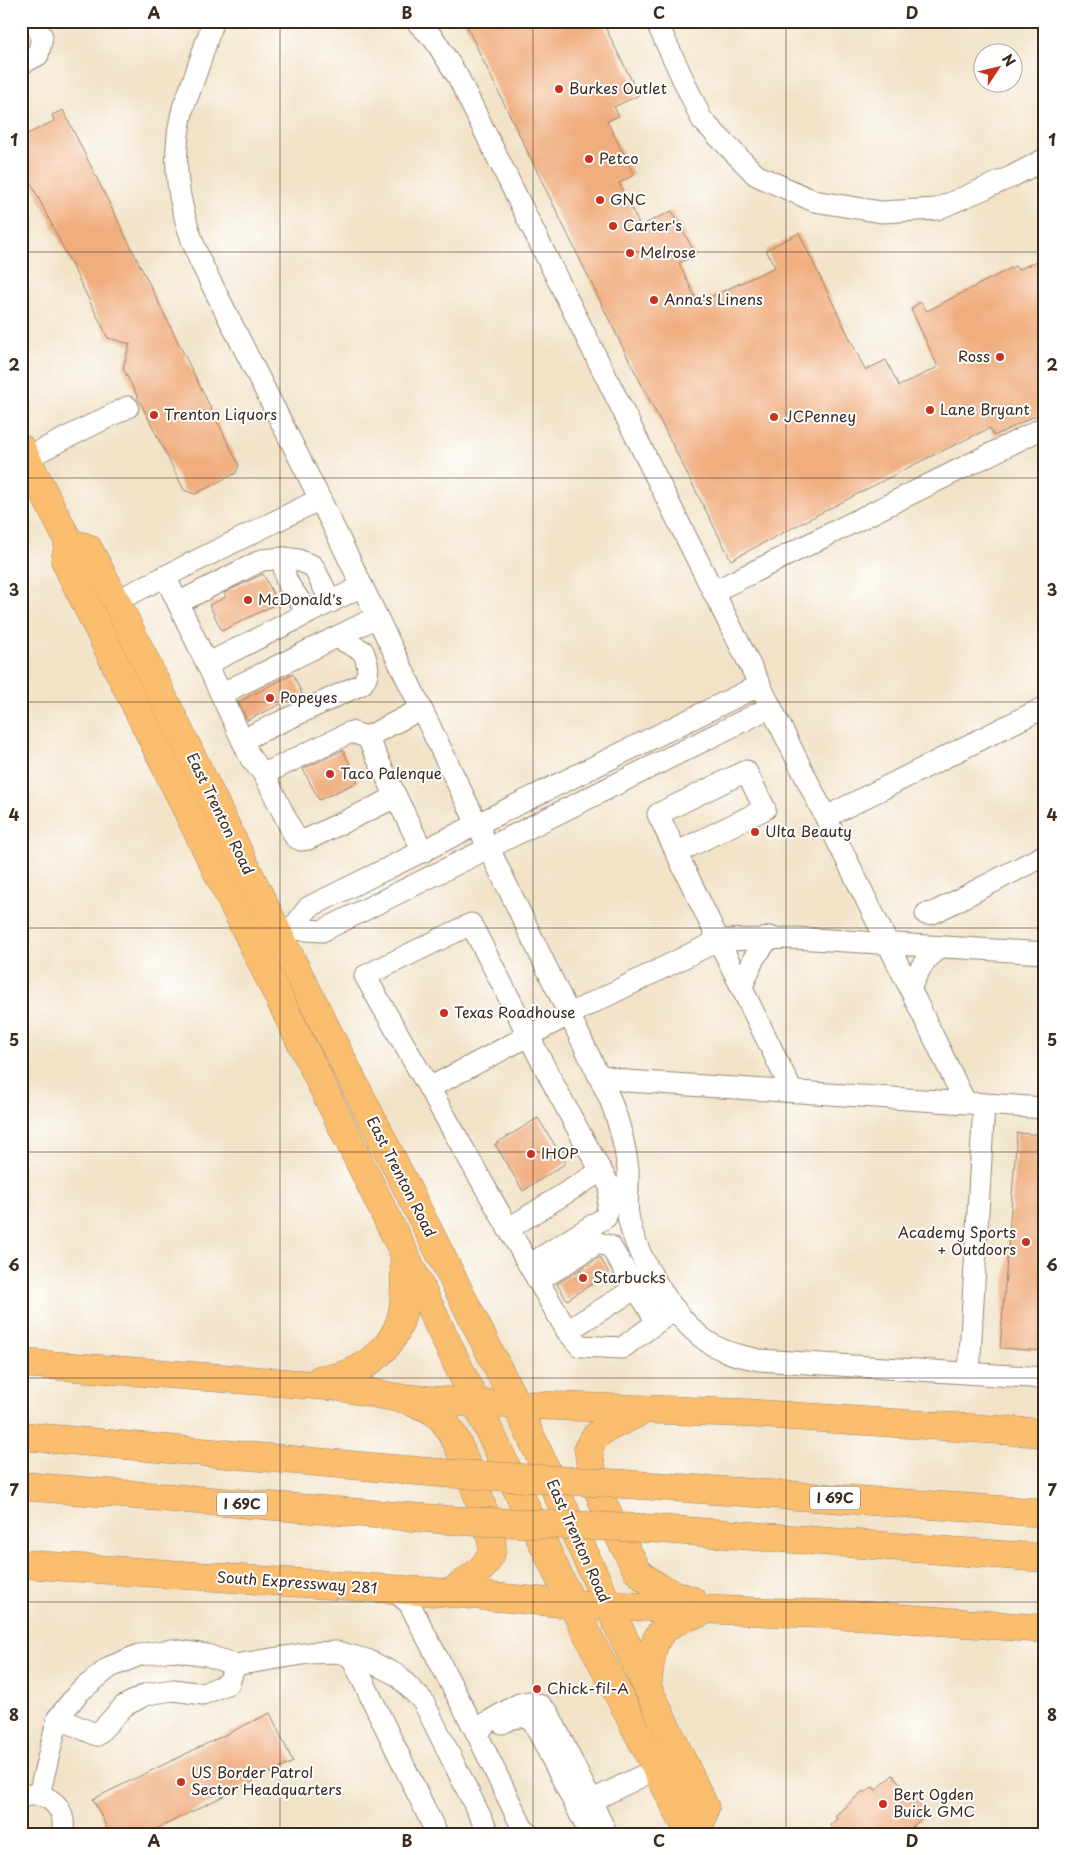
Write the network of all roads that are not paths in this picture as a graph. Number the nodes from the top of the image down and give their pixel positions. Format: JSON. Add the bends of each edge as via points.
{"nodes":[{"id":1,"x":34,"y":21,"type":"edge"},
{"id":2,"x":213,"y":21,"type":"edge"},
{"id":3,"x":416,"y":21,"type":"edge"},
{"id":4,"x":656,"y":21,"type":"edge"},
{"id":5,"x":30,"y":59,"type":"edge"},
{"id":6,"x":1045,"y":159,"type":"edge"},
{"id":7,"x":128,"y":407,"type":"dead end"},
{"id":8,"x":1045,"y":427,"type":"edge"},
{"id":9,"x":24,"y":453,"type":"edge"},
{"id":10,"x":320,"y":499,"type":"junction"},
{"id":11,"x":69,"y":542,"type":"junction"},
{"id":12,"x":284,"y":558,"type":"junction"},
{"id":13,"x":165,"y":576,"type":"junction"},
{"id":14,"x":362,"y":586,"type":"junction"},
{"id":15,"x":713,"y":592,"type":"junction"},
{"id":16,"x":116,"y":601,"type":"junction"},
{"id":17,"x":331,"y":602,"type":"junction"},
{"id":18,"x":178,"y":603,"type":"junction"},
{"id":19,"x":305,"y":610,"type":"junction"},
{"id":20,"x":381,"y":625,"type":"junction"},
{"id":21,"x":336,"y":638,"type":"junction"},
{"id":22,"x":363,"y":652,"type":"junction"},
{"id":23,"x":207,"y":664,"type":"junction"},
{"id":24,"x":760,"y":685,"type":"junction"},
{"id":25,"x":221,"y":694,"type":"junction"},
{"id":26,"x":771,"y":707,"type":"junction"},
{"id":27,"x":1045,"y":708,"type":"edge"},
{"id":28,"x":422,"y":709,"type":"junction"},
{"id":29,"x":367,"y":736,"type":"junction"},
{"id":30,"x":242,"y":740,"type":"junction"},
{"id":31,"x":264,"y":774,"type":"junction"},
{"id":32,"x":396,"y":797,"type":"junction"},
{"id":33,"x":826,"y":817,"type":"junction"},
{"id":34,"x":477,"y":825,"type":"junction"},
{"id":35,"x":489,"y":848,"type":"junction"},
{"id":36,"x":423,"y":852,"type":"junction"},
{"id":37,"x":676,"y":853,"type":"junction"},
{"id":38,"x":1045,"y":855,"type":"edge"},
{"id":39,"x":926,"y":914,"type":"dead end"},
{"id":40,"x":286,"y":932,"type":"junction"},
{"id":41,"x":770,"y":938,"type":"junction"},
{"id":42,"x":719,"y":940,"type":"junction"},
{"id":43,"x":889,"y":945,"type":"junction"},
{"id":44,"x":255,"y":947,"type":"junction"},
{"id":45,"x":939,"y":948,"type":"junction"},
{"id":46,"x":1045,"y":953,"type":"edge"},
{"id":47,"x":742,"y":987,"type":"junction"},
{"id":48,"x":910,"y":988,"type":"junction"},
{"id":49,"x":570,"y":1014,"type":"junction"},
{"id":50,"x":529,"y":1035,"type":"junction"},
{"id":51,"x":599,"y":1074,"type":"junction"},
{"id":52,"x":429,"y":1088,"type":"junction"},
{"id":53,"x":792,"y":1092,"type":"junction"},
{"id":54,"x":975,"y":1103,"type":"junction"},
{"id":55,"x":1045,"y":1108,"type":"edge"},
{"id":56,"x":614,"y":1183,"type":"junction"},
{"id":57,"x":508,"y":1229,"type":"junction"},
{"id":58,"x":404,"y":1253,"type":"junction"},
{"id":59,"x":533,"y":1273,"type":"junction"},
{"id":60,"x":636,"y":1288,"type":"junction"},
{"id":61,"x":675,"y":1309,"type":"junction"},
{"id":62,"x":657,"y":1322,"type":"junction"},
{"id":63,"x":566,"y":1331,"type":"junction"},
{"id":64,"x":21,"y":1362,"type":"edge"},
{"id":65,"x":969,"y":1373,"type":"junction"},
{"id":66,"x":1045,"y":1378,"type":"edge"},
{"id":67,"x":294,"y":1383,"type":"junction"},
{"id":68,"x":398,"y":1398,"type":"junction"},
{"id":69,"x":476,"y":1403,"type":"junction"},
{"id":70,"x":516,"y":1404,"type":"junction"},
{"id":71,"x":647,"y":1408,"type":"junction"},
{"id":72,"x":1045,"y":1433,"type":"edge"},
{"id":73,"x":21,"y":1436,"type":"edge"},
{"id":74,"x":21,"y":1486,"type":"edge"},
{"id":75,"x":1045,"y":1513,"type":"edge"},
{"id":76,"x":1045,"y":1558,"type":"edge"},
{"id":77,"x":21,"y":1564,"type":"edge"},
{"id":78,"x":392,"y":1589,"type":"junction"},
{"id":79,"x":450,"y":1593,"type":"junction"},
{"id":80,"x":572,"y":1604,"type":"junction"},
{"id":81,"x":608,"y":1606,"type":"junction"},
{"id":82,"x":716,"y":1609,"type":"junction"},
{"id":83,"x":1045,"y":1630,"type":"edge"},
{"id":84,"x":351,"y":1656,"type":"junction"},
{"id":85,"x":235,"y":1665,"type":"junction"},
{"id":86,"x":648,"y":1687,"type":"junction"},
{"id":87,"x":58,"y":1718,"type":"junction"},
{"id":88,"x":477,"y":1734,"type":"junction"},
{"id":89,"x":656,"y":1769,"type":"junction"},
{"id":90,"x":30,"y":1795,"type":"edge"},
{"id":91,"x":591,"y":1801,"type":"junction"},
{"id":92,"x":700,"y":1831,"type":"edge"},
{"id":93,"x":62,"y":1834,"type":"edge"},
{"id":94,"x":437,"y":1834,"type":"edge"},
{"id":95,"x":489,"y":1834,"type":"edge"},
{"id":96,"x":528,"y":1834,"type":"edge"},
{"id":97,"x":535,"y":1834,"type":"edge"},
{"id":98,"x":590,"y":1834,"type":"edge"},
{"id":99,"x":607,"y":1834,"type":"edge"}],
"edges":[{"from":1,"to":5,"type":"lane","via":[[42,37]]},
{"from":2,"to":10,"type":"lane","via":[[183,108],[176,166],[183,216],[200,261]]},
{"from":3,"to":15,"type":"lane","via":[[434,39],[458,77]]},
{"from":4,"to":6,"type":"lane","via":[[702,120],[756,175],[814,201],[881,212],[937,209]]},
{"from":7,"to":9,"type":"lane"},
{"from":8,"to":15,"type":"lane"},
{"from":9,"to":11,"type":"main road"},
{"from":10,"to":13,"type":"lane"},
{"from":10,"to":14,"type":"lane"},
{"from":11,"to":16,"type":"main road","name":"East Trenton Road","via":[[88,548]]},
{"from":11,"to":44,"type":"main road","name":"East Trenton Road","via":[[65,561]]},
{"from":12,"to":17,"type":"lane","via":[[313,566]]},
{"from":12,"to":18,"type":"lane","via":[[262,560]]},
{"from":12,"to":19,"type":"lane","via":[[286,578]]},
{"from":13,"to":16,"type":"lane"},
{"from":13,"to":18,"type":"lane"},
{"from":14,"to":17,"type":"lane"},
{"from":14,"to":20,"type":"lane"},
{"from":15,"to":24,"type":"lane"},
{"from":16,"to":40,"type":"main road","name":"East Trenton Road"},
{"from":17,"to":19,"type":"lane"},
{"from":18,"to":23,"type":"lane"},
{"from":19,"to":23,"type":"lane"},
{"from":20,"to":21,"type":"lane"},
{"from":20,"to":22,"type":"lane"},
{"from":20,"to":28,"type":"lane"},
{"from":21,"to":22,"type":"lane"},
{"from":21,"to":25,"type":"lane"},
{"from":22,"to":30,"type":"lane","via":[[369,666],[368,677],[362,684]]},
{"from":23,"to":25,"type":"lane"},
{"from":24,"to":26,"type":"lane"},
{"from":24,"to":34,"type":"lane"},
{"from":25,"to":30,"type":"lane"},
{"from":26,"to":33,"type":"lane"},
{"from":26,"to":35,"type":"lane"},
{"from":27,"to":33,"type":"lane"},
{"from":28,"to":29,"type":"lane"},
{"from":28,"to":34,"type":"lane"},
{"from":29,"to":31,"type":"lane","via":[[351,732]]},
{"from":29,"to":32,"type":"lane"},
{"from":30,"to":31,"type":"lane","via":[[251,759]]},
{"from":31,"to":32,"type":"lane","via":[[295,837],[301,840]]},
{"from":32,"to":36,"type":"lane"},
{"from":33,"to":43,"type":"lane"},
{"from":34,"to":35,"type":"lane"},
{"from":34,"to":36,"type":"lane"},
{"from":35,"to":40,"type":"lane","via":[[322,931]]},
{"from":35,"to":49,"type":"lane"},
{"from":36,"to":40,"type":"lane","via":[[309,907]]},
{"from":37,"to":37,"type":"lane","via":[[765,809],[746,771],[658,814]]},
{"from":37,"to":42,"type":"lane"},
{"from":38,"to":39,"type":"lane"},
{"from":40,"to":44,"type":"lane"},
{"from":40,"to":70,"type":"main road","name":"East Trenton Road"},
{"from":41,"to":42,"type":"lane"},
{"from":41,"to":43,"type":"lane"},
{"from":41,"to":47,"type":"lane","via":[[754,958]]},
{"from":42,"to":47,"type":"lane"},
{"from":42,"to":49,"type":"lane"},
{"from":43,"to":45,"type":"lane"},
{"from":43,"to":48,"type":"lane"},
{"from":44,"to":58,"type":"main road","name":"East Trenton Road"},
{"from":45,"to":46,"type":"lane"},
{"from":45,"to":48,"type":"lane","via":[[922,965]]},
{"from":47,"to":53,"type":"lane"},
{"from":48,"to":54,"type":"lane"},
{"from":49,"to":50,"type":"lane"},
{"from":49,"to":51,"type":"lane"},
{"from":50,"to":52,"type":"lane"},
{"from":50,"to":52,"type":"lane","via":[[471,924],[365,976]]},
{"from":50,"to":56,"type":"lane"},
{"from":51,"to":53,"type":"lane","via":[[627,1080]]},
{"from":51,"to":56,"type":"lane","via":[[621,1126],[628,1170]]},
{"from":52,"to":57,"type":"lane"},
{"from":53,"to":54,"type":"lane"},
{"from":54,"to":55,"type":"lane"},
{"from":54,"to":65,"type":"lane"},
{"from":56,"to":57,"type":"lane"},
{"from":56,"to":59,"type":"lane","via":[[606,1218]]},
{"from":56,"to":61,"type":"lane","via":[[651,1275]]},
{"from":57,"to":59,"type":"lane"},
{"from":58,"to":67,"type":"main road","via":[[406,1288],[403,1308],[400,1324],[388,1346],[343,1376]]},
{"from":58,"to":69,"type":"main road","name":"East Trenton Road"},
{"from":59,"to":60,"type":"lane","via":[[598,1243],[610,1246]]},
{"from":59,"to":63,"type":"lane"},
{"from":60,"to":62,"type":"lane"},
{"from":60,"to":63,"type":"lane"},
{"from":61,"to":62,"type":"lane"},
{"from":61,"to":65,"type":"lane","via":[[705,1340],[722,1350],[759,1360]]},
{"from":62,"to":63,"type":"lane","via":[[622,1348],[580,1346]]},
{"from":64,"to":67,"type":"main road"},
{"from":65,"to":66,"type":"lane"},
{"from":67,"to":68,"type":"main road","via":[[340,1387]]},
{"from":68,"to":69,"type":"main road"},
{"from":68,"to":79,"type":"main road","via":[[432,1410],[446,1424],[490,1529],[492,1550],[488,1558],[474,1575]]},
{"from":69,"to":70,"type":"main road"},
{"from":69,"to":80,"type":"main road","name":"East Trenton Road"},
{"from":70,"to":71,"type":"main road"},
{"from":70,"to":81,"type":"main road","name":"East Trenton Road"},
{"from":71,"to":72,"type":"main road"},
{"from":71,"to":82,"type":"main road","via":[[603,1430],[588,1448],[601,1500],[637,1570],[646,1580],[666,1591]]},
{"from":73,"to":75,"type":"main road","number":"I 69C","bridge":true,"via":[[441,1473]]},
{"from":74,"to":76,"type":"main road","number":"I 69C","bridge":true,"via":[[462,1521],[645,1528]]},
{"from":77,"to":78,"type":"main road","name":"South Expressway 281"},
{"from":78,"to":79,"type":"main road","name":"South Expressway 281"},
{"from":78,"to":88,"type":"lane","via":[[409,1603]]},
{"from":79,"to":80,"type":"main road","name":"South Expressway 281"},
{"from":80,"to":81,"type":"main road","name":"South Expressway 281"},
{"from":80,"to":89,"type":"main road","name":"East Trenton Road"},
{"from":81,"to":82,"type":"main road","name":"South Expressway 281"},
{"from":81,"to":86,"type":"main road","name":"East Trenton Road"},
{"from":82,"to":83,"type":"main road","name":"South Expressway 281","via":[[871,1616]]},
{"from":82,"to":86,"type":"main road","via":[[680,1618],[664,1628],[653,1647]]},
{"from":84,"to":85,"type":"lane","via":[[337,1652],[309,1653]]},
{"from":84,"to":94,"type":"lane"},
{"from":84,"to":95,"type":"lane","via":[[397,1675],[423,1701]]},
{"from":85,"to":87,"type":"lane","via":[[207,1654],[172,1650],[139,1655],[110,1667],[79,1692]]},
{"from":85,"to":87,"type":"lane","via":[[228,1682],[203,1694],[173,1690],[146,1694],[124,1706],[97,1735]]},
{"from":86,"to":92,"type":"main road","name":"East Trenton Road","via":[[705,1808]]},
{"from":87,"to":90,"type":"lane"},
{"from":88,"to":91,"type":"lane","via":[[486,1723],[519,1704],[529,1702],[541,1706],[549,1714]]},
{"from":88,"to":96,"type":"lane"},
{"from":89,"to":91,"type":"lane"},
{"from":89,"to":92,"type":"main road","name":"East Trenton Road","via":[[683,1821]]},
{"from":90,"to":93,"type":"lane","via":[[48,1798],[56,1804],[64,1822]]},
{"from":91,"to":99,"type":"lane"},
{"from":97,"to":98,"type":"lane","via":[[496,1761],[490,1741],[491,1731],[512,1718],[527,1716],[535,1725]]}]}
